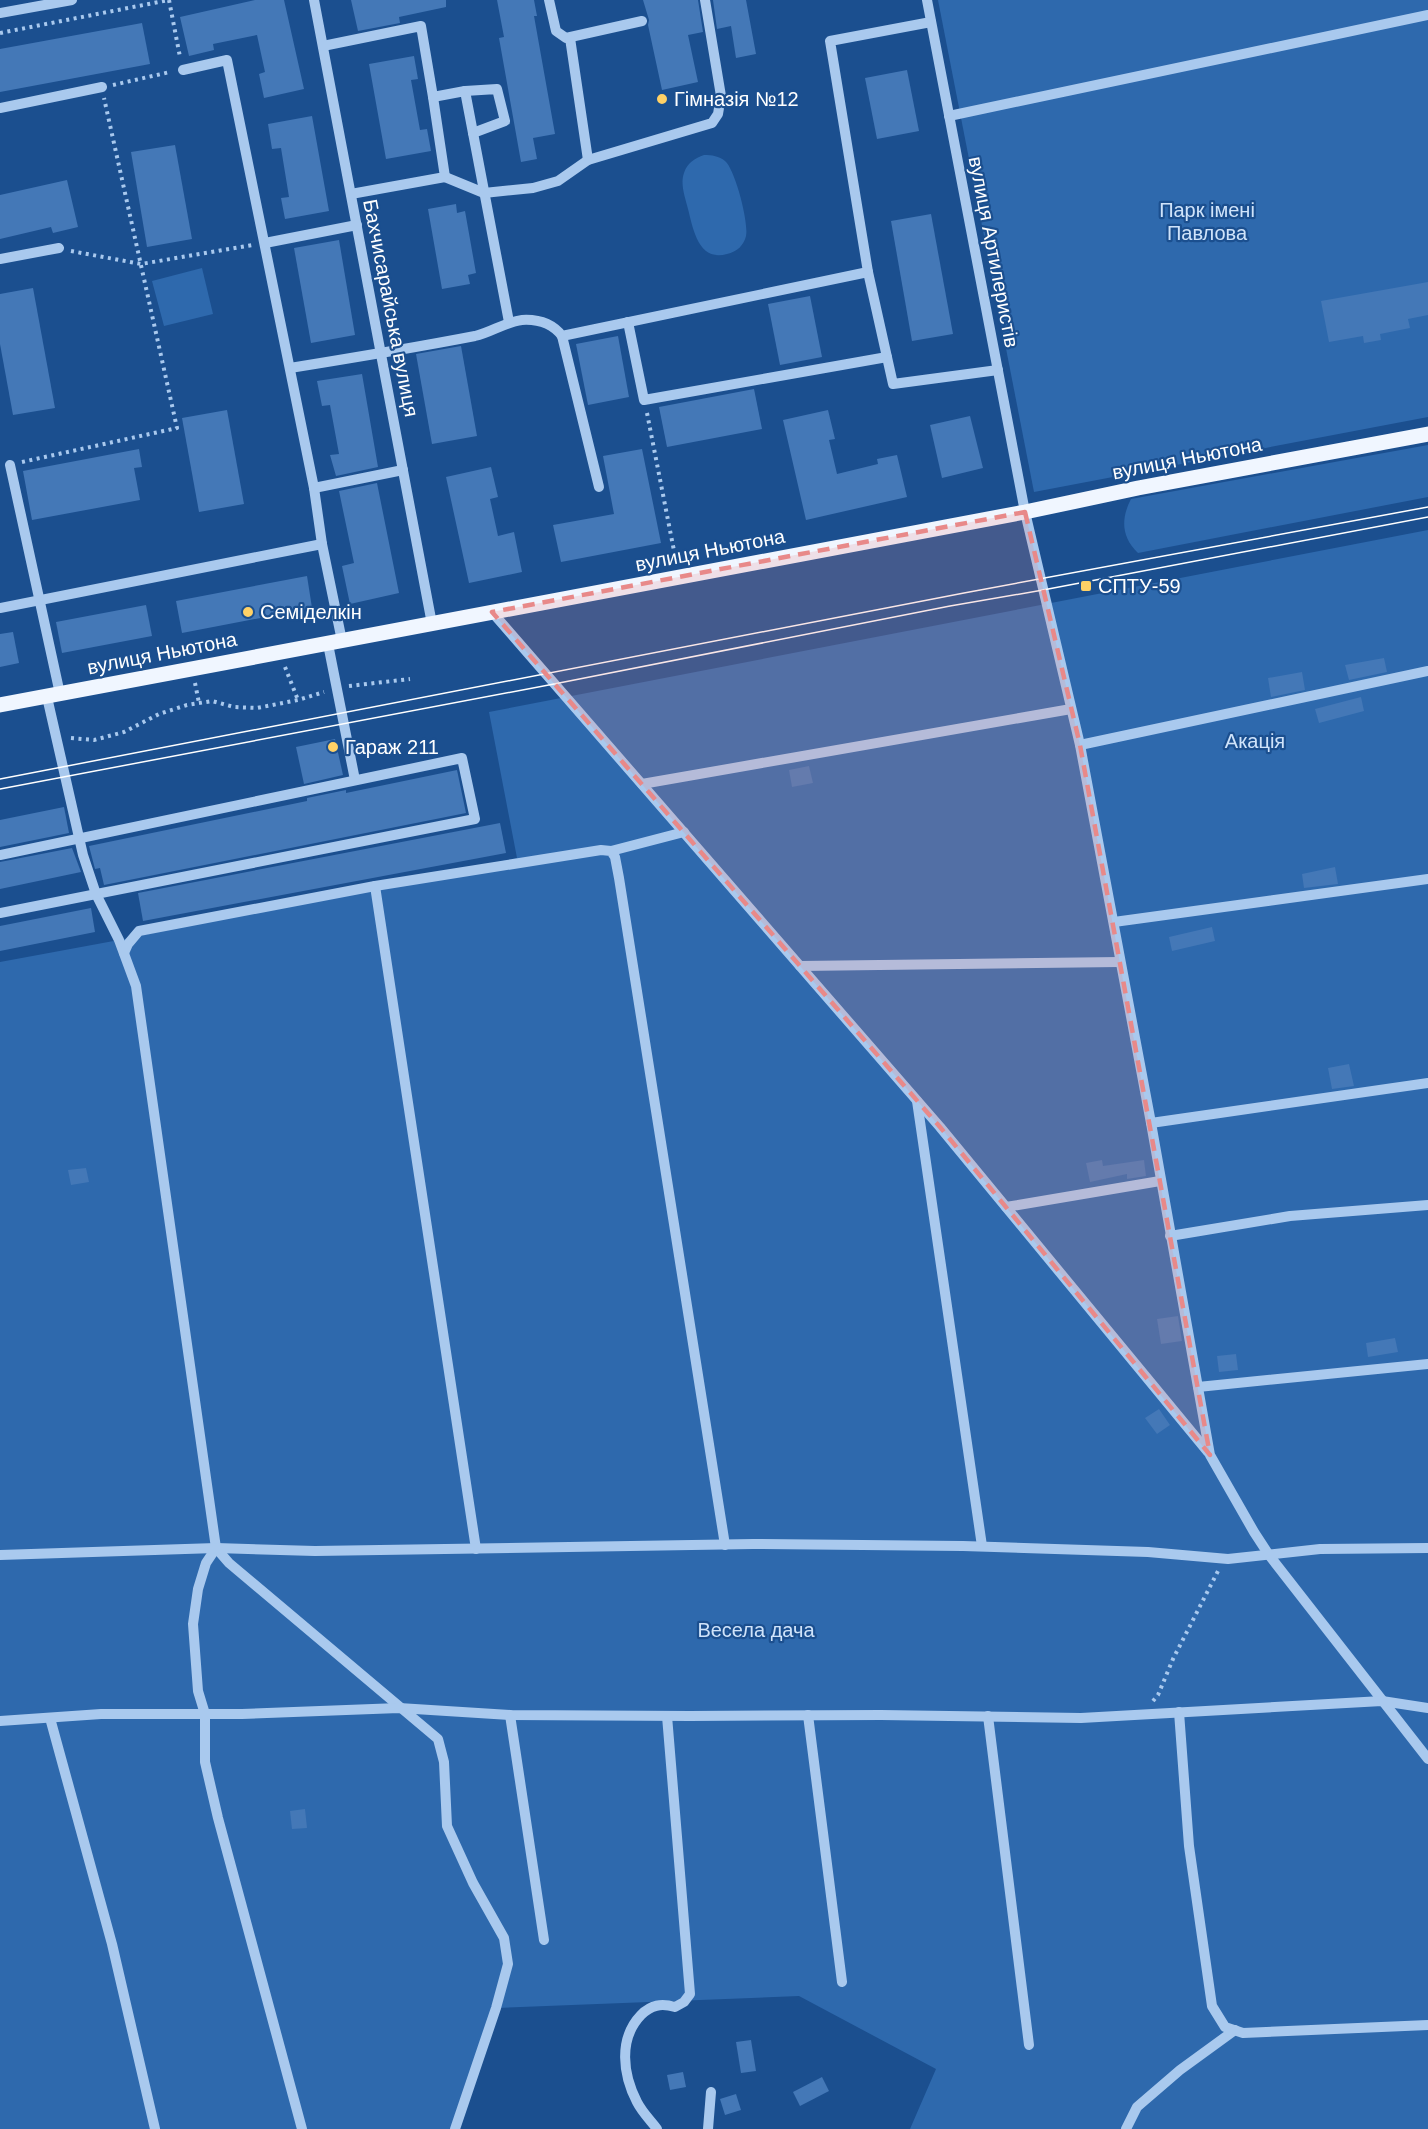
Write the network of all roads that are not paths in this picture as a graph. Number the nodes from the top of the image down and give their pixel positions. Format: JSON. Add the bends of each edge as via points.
{"nodes":[{"id":1,"x":72,"y":0,"type":"edge"},
{"id":2,"x":314,"y":0,"type":"edge"},
{"id":3,"x":549,"y":0,"type":"edge"},
{"id":4,"x":705,"y":0,"type":"edge"},
{"id":5,"x":927,"y":0,"type":"edge"},
{"id":6,"x":0,"y":13,"type":"edge"},
{"id":7,"x":1428,"y":15,"type":"edge"},
{"id":8,"x":642,"y":21,"type":"dead end"},
{"id":9,"x":931,"y":22,"type":"junction"},
{"id":10,"x":570,"y":38,"type":"junction"},
{"id":11,"x":323,"y":46,"type":"junction"},
{"id":12,"x":183,"y":70,"type":"road end"},
{"id":13,"x":102,"y":87,"type":"road end"},
{"id":14,"x":465,"y":91,"type":"junction"},
{"id":15,"x":433,"y":97,"type":"junction"},
{"id":16,"x":0,"y":108,"type":"edge"},
{"id":17,"x":949,"y":116,"type":"junction"},
{"id":18,"x":473,"y":133,"type":"junction"},
{"id":19,"x":588,"y":160,"type":"junction"},
{"id":20,"x":445,"y":177,"type":"junction"},
{"id":21,"x":484,"y":193,"type":"junction"},
{"id":22,"x":351,"y":194,"type":"junction"},
{"id":23,"x":357,"y":225,"type":"junction"},
{"id":24,"x":265,"y":243,"type":"junction"},
{"id":25,"x":59,"y":248,"type":"road end"},
{"id":26,"x":0,"y":259,"type":"edge"},
{"id":27,"x":868,"y":272,"type":"junction"},
{"id":28,"x":508,"y":322,"type":"junction"},
{"id":29,"x":628,"y":322,"type":"junction"},
{"id":30,"x":562,"y":336,"type":"junction"},
{"id":31,"x":381,"y":354,"type":"junction"},
{"id":32,"x":887,"y":357,"type":"junction"},
{"id":33,"x":290,"y":368,"type":"junction"},
{"id":34,"x":998,"y":370,"type":"junction"},
{"id":35,"x":1428,"y":434,"type":"edge"},
{"id":36,"x":10,"y":465,"type":"road end"},
{"id":37,"x":403,"y":470,"type":"junction"},
{"id":38,"x":599,"y":487,"type":"dead end"},
{"id":39,"x":314,"y":488,"type":"junction"},
{"id":40,"x":1025,"y":512,"type":"junction"},
{"id":41,"x":322,"y":544,"type":"junction"},
{"id":42,"x":40,"y":600,"type":"junction"},
{"id":43,"x":0,"y":608,"type":"edge"},
{"id":44,"x":492,"y":612,"type":"junction"},
{"id":45,"x":432,"y":624,"type":"junction"},
{"id":46,"x":335,"y":642,"type":"junction"},
{"id":47,"x":1428,"y":671,"type":"edge"},
{"id":48,"x":53,"y":695,"type":"junction"},
{"id":49,"x":0,"y":705,"type":"edge"},
{"id":50,"x":1071,"y":709,"type":"junction"},
{"id":51,"x":1080,"y":745,"type":"junction"},
{"id":52,"x":355,"y":780,"type":"junction"},
{"id":53,"x":642,"y":783,"type":"junction"},
{"id":54,"x":684,"y":832,"type":"junction"},
{"id":55,"x":79,"y":838,"type":"junction"},
{"id":56,"x":611,"y":850,"type":"junction"},
{"id":57,"x":0,"y":855,"type":"edge"},
{"id":58,"x":1428,"y":879,"type":"edge"},
{"id":59,"x":375,"y":886,"type":"junction"},
{"id":60,"x":96,"y":894,"type":"junction"},
{"id":61,"x":0,"y":913,"type":"edge"},
{"id":62,"x":1114,"y":922,"type":"junction"},
{"id":63,"x":124,"y":953,"type":"junction"},
{"id":64,"x":1120,"y":962,"type":"junction"},
{"id":65,"x":800,"y":966,"type":"junction"},
{"id":66,"x":1428,"y":1083,"type":"edge"},
{"id":67,"x":917,"y":1101,"type":"junction"},
{"id":68,"x":1151,"y":1123,"type":"junction"},
{"id":69,"x":1160,"y":1182,"type":"junction"},
{"id":70,"x":1428,"y":1205,"type":"edge"},
{"id":71,"x":1006,"y":1207,"type":"junction"},
{"id":72,"x":1170,"y":1236,"type":"junction"},
{"id":73,"x":1428,"y":1364,"type":"edge"},
{"id":74,"x":1198,"y":1387,"type":"junction"},
{"id":75,"x":1210,"y":1455,"type":"junction"},
{"id":76,"x":725,"y":1545,"type":"junction"},
{"id":77,"x":982,"y":1546,"type":"junction"},
{"id":78,"x":216,"y":1548,"type":"junction"},
{"id":79,"x":1428,"y":1548,"type":"edge"},
{"id":80,"x":476,"y":1549,"type":"junction"},
{"id":81,"x":0,"y":1555,"type":"edge"},
{"id":82,"x":1269,"y":1555,"type":"junction"},
{"id":83,"x":1382,"y":1701,"type":"junction"},
{"id":84,"x":399,"y":1708,"type":"junction"},
{"id":85,"x":1428,"y":1708,"type":"edge"},
{"id":86,"x":1179,"y":1712,"type":"junction"},
{"id":87,"x":205,"y":1714,"type":"junction"},
{"id":88,"x":510,"y":1715,"type":"junction"},
{"id":89,"x":808,"y":1715,"type":"junction"},
{"id":90,"x":667,"y":1716,"type":"junction"},
{"id":91,"x":988,"y":1716,"type":"junction"},
{"id":92,"x":50,"y":1718,"type":"junction"},
{"id":93,"x":0,"y":1721,"type":"edge"},
{"id":94,"x":1428,"y":1760,"type":"edge"},
{"id":95,"x":544,"y":1940,"type":"dead end"},
{"id":96,"x":842,"y":1982,"type":"dead end"},
{"id":97,"x":1428,"y":2025,"type":"edge"},
{"id":98,"x":1235,"y":2030,"type":"junction"},
{"id":99,"x":1029,"y":2045,"type":"dead end"},
{"id":100,"x":711,"y":2092,"type":"dead end"},
{"id":101,"x":155,"y":2129,"type":"edge"},
{"id":102,"x":302,"y":2129,"type":"edge"},
{"id":103,"x":455,"y":2129,"type":"edge"},
{"id":104,"x":657,"y":2129,"type":"edge"},
{"id":105,"x":708,"y":2129,"type":"edge"},
{"id":106,"x":1126,"y":2129,"type":"edge"}],
"edges":[{"from":1,"to":6,"type":"street"},
{"from":2,"to":11,"type":"street","name":"Бахчисарайська вулиця"},
{"from":3,"to":10,"type":"street","via":[[556,31]]},
{"from":4,"to":19,"type":"street","via":[[721,96],[716,119]]},
{"from":5,"to":9,"type":"street","name":"вулиця Артилеристів"},
{"from":7,"to":17,"type":"street"},
{"from":8,"to":10,"type":"street"},
{"from":9,"to":17,"type":"street","name":"вулиця Артилеристів"},
{"from":9,"to":27,"type":"street","via":[[830,41]]},
{"from":10,"to":19,"type":"street"},
{"from":11,"to":15,"type":"street","via":[[421,26]]},
{"from":11,"to":22,"type":"street","name":"Бахчисарайська вулиця"},
{"from":12,"to":24,"type":"street","via":[[227,60]]},
{"from":13,"to":16,"type":"street"},
{"from":14,"to":15,"type":"street"},
{"from":14,"to":18,"type":"street"},
{"from":14,"to":18,"type":"street","via":[[497,89],[505,121]]},
{"from":15,"to":20,"type":"street"},
{"from":17,"to":34,"type":"street","name":"вулиця Артилеристів"},
{"from":18,"to":21,"type":"street"},
{"from":19,"to":21,"type":"street","via":[[558,182]]},
{"from":20,"to":21,"type":"street"},
{"from":20,"to":22,"type":"street"},
{"from":21,"to":28,"type":"street"},
{"from":22,"to":23,"type":"street","name":"Бахчисарайська вулиця"},
{"from":23,"to":24,"type":"street"},
{"from":23,"to":31,"type":"street","name":"Бахчисарайська вулиця"},
{"from":24,"to":33,"type":"street"},
{"from":25,"to":26,"type":"street"},
{"from":27,"to":29,"type":"street"},
{"from":27,"to":32,"type":"street"},
{"from":28,"to":30,"type":"street","via":[[540,320]]},
{"from":28,"to":31,"type":"street","via":[[488,333]]},
{"from":29,"to":30,"type":"street"},
{"from":29,"to":32,"type":"street","via":[[644,400]]},
{"from":30,"to":38,"type":"street"},
{"from":31,"to":33,"type":"street"},
{"from":31,"to":37,"type":"street","name":"Бахчисарайська вулиця"},
{"from":32,"to":34,"type":"street","via":[[893,384]]},
{"from":33,"to":39,"type":"street"},
{"from":34,"to":40,"type":"street","name":"вулиця Артилеристів"},
{"from":35,"to":40,"type":"main road","name":"вулиця Ньютона"},
{"from":36,"to":42,"type":"street"},
{"from":37,"to":39,"type":"street"},
{"from":37,"to":45,"type":"street","name":"Бахчисарайська вулиця"},
{"from":39,"to":41,"type":"street"},
{"from":40,"to":44,"type":"main road","name":"вулиця Ньютона"},
{"from":40,"to":50,"type":"street","name":"вулиця Артилеристів"},
{"from":41,"to":42,"type":"street"},
{"from":41,"to":46,"type":"street"},
{"from":42,"to":43,"type":"street"},
{"from":42,"to":48,"type":"street"},
{"from":44,"to":45,"type":"main road","name":"вулиця Ньютона"},
{"from":44,"to":53,"type":"street"},
{"from":45,"to":46,"type":"main road","name":"вулиця Ньютона"},
{"from":46,"to":48,"type":"main road","name":"вулиця Ньютона"},
{"from":46,"to":52,"type":"street","via":[[336,688]]},
{"from":47,"to":51,"type":"street"},
{"from":48,"to":49,"type":"main road","name":"вулиця Ньютона"},
{"from":48,"to":55,"type":"street","via":[[56,737]]},
{"from":50,"to":51,"type":"street","name":"вулиця Артилеристів"},
{"from":50,"to":53,"type":"street"},
{"from":51,"to":62,"type":"street","name":"вулиця Артилеристів"},
{"from":52,"to":55,"type":"street"},
{"from":52,"to":60,"type":"street","via":[[462,758],[475,819]]},
{"from":53,"to":54,"type":"street"},
{"from":54,"to":56,"type":"street"},
{"from":54,"to":65,"type":"street"},
{"from":55,"to":57,"type":"street"},
{"from":55,"to":60,"type":"street"},
{"from":56,"to":59,"type":"street"},
{"from":56,"to":76,"type":"street","via":[[620,878]]},
{"from":58,"to":62,"type":"street"},
{"from":59,"to":63,"type":"street","via":[[139,931]]},
{"from":59,"to":80,"type":"street"},
{"from":60,"to":61,"type":"street"},
{"from":60,"to":63,"type":"street"},
{"from":62,"to":64,"type":"street","name":"вулиця Артилеристів"},
{"from":63,"to":78,"type":"street","via":[[136,986]]},
{"from":64,"to":65,"type":"street"},
{"from":64,"to":68,"type":"street","name":"вулиця Артилеристів"},
{"from":65,"to":67,"type":"street"},
{"from":66,"to":68,"type":"street"},
{"from":67,"to":71,"type":"street"},
{"from":67,"to":77,"type":"street"},
{"from":68,"to":69,"type":"street","name":"вулиця Артилеристів"},
{"from":69,"to":71,"type":"street"},
{"from":69,"to":72,"type":"street","name":"вулиця Артилеристів"},
{"from":70,"to":72,"type":"street","via":[[1290,1215]]},
{"from":71,"to":75,"type":"street"},
{"from":72,"to":74,"type":"street","name":"вулиця Артилеристів"},
{"from":73,"to":74,"type":"street"},
{"from":74,"to":75,"type":"street","name":"вулиця Артилеристів"},
{"from":75,"to":82,"type":"street"},
{"from":76,"to":77,"type":"street"},
{"from":76,"to":80,"type":"street"},
{"from":77,"to":82,"type":"street","via":[[1227,1559]]},
{"from":78,"to":80,"type":"street"},
{"from":78,"to":81,"type":"street"},
{"from":78,"to":84,"type":"street"},
{"from":78,"to":87,"type":"street","via":[[206,1563],[193,1624],[198,1691]]},
{"from":79,"to":82,"type":"street","via":[[1320,1549]]},
{"from":82,"to":83,"type":"street"},
{"from":83,"to":85,"type":"street"},
{"from":83,"to":86,"type":"street"},
{"from":83,"to":94,"type":"street"},
{"from":84,"to":87,"type":"street"},
{"from":84,"to":88,"type":"street"},
{"from":84,"to":103,"type":"street","via":[[438,1739],[444,1762],[447,1826],[504,1938],[508,1964]]},
{"from":86,"to":91,"type":"street","via":[[1081,1718]]},
{"from":86,"to":98,"type":"street","via":[[1189,1846],[1212,2006],[1225,2027]]},
{"from":87,"to":92,"type":"street"},
{"from":87,"to":102,"type":"street","via":[[205,1762],[215,1807]]},
{"from":88,"to":90,"type":"street"},
{"from":88,"to":95,"type":"street"},
{"from":89,"to":90,"type":"street"},
{"from":89,"to":91,"type":"street"},
{"from":89,"to":96,"type":"street"},
{"from":90,"to":104,"type":"street","via":[[690,1994],[675,2007],[650,2006],[633,2023],[625,2043],[629,2080],[638,2103]]},
{"from":91,"to":99,"type":"street"},
{"from":92,"to":93,"type":"street"},
{"from":92,"to":101,"type":"street","via":[[112,1944]]},
{"from":97,"to":98,"type":"street","via":[[1243,2033]]},
{"from":98,"to":106,"type":"street","via":[[1137,2107]]},
{"from":100,"to":105,"type":"street"}]}
